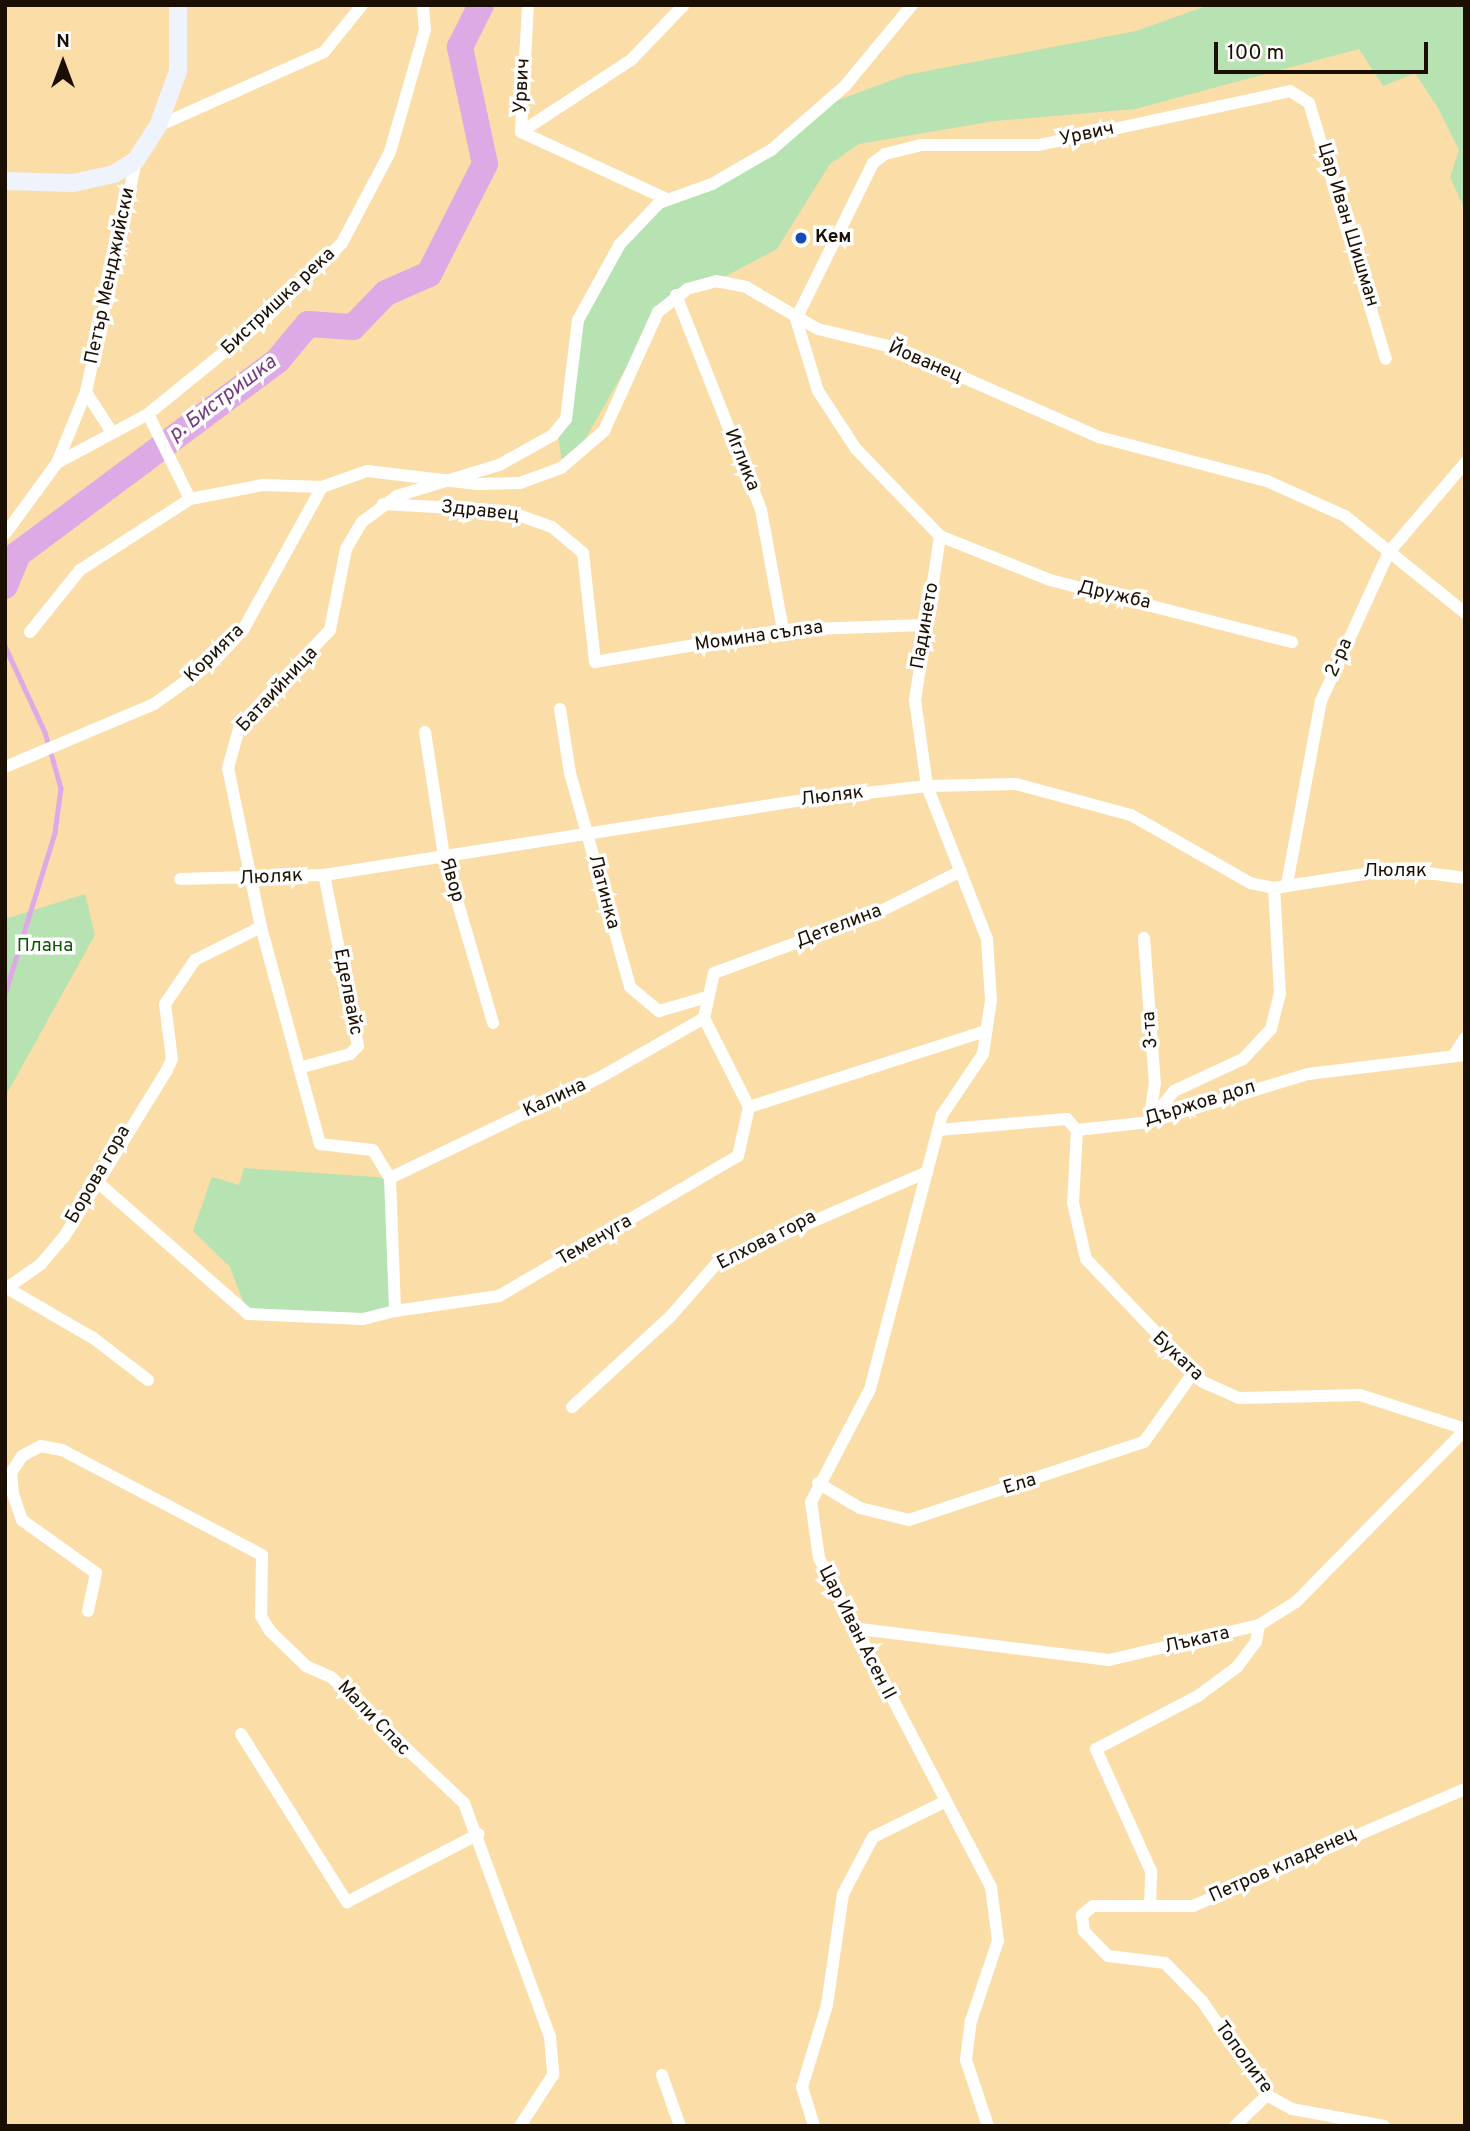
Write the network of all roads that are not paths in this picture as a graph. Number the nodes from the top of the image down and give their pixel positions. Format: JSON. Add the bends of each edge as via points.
{"nodes":[{"id":1,"x":178,"y":5,"type":"edge"},
{"id":2,"x":362,"y":5,"type":"edge"},
{"id":3,"x":424,"y":5,"type":"edge"},
{"id":4,"x":528,"y":5,"type":"edge"},
{"id":5,"x":684,"y":5,"type":"edge"},
{"id":6,"x":912,"y":5,"type":"edge"},
{"id":7,"x":1302,"y":93,"type":"joint"},
{"id":8,"x":158,"y":126,"type":"junction"},
{"id":9,"x":521,"y":132,"type":"junction"},
{"id":10,"x":136,"y":160,"type":"junction"},
{"id":11,"x":6,"y":183,"type":"edge"},
{"id":12,"x":667,"y":199,"type":"junction"},
{"id":13,"x":676,"y":295,"type":"junction"},
{"id":14,"x":796,"y":319,"type":"junction"},
{"id":15,"x":1386,"y":359,"type":"dead end"},
{"id":16,"x":86,"y":392,"type":"junction"},
{"id":17,"x":148,"y":414,"type":"junction"},
{"id":18,"x":111,"y":431,"type":"junction"},
{"id":19,"x":57,"y":463,"type":"junction"},
{"id":20,"x":1465,"y":463,"type":"edge"},
{"id":21,"x":443,"y":482,"type":"junction"},
{"id":22,"x":322,"y":487,"type":"junction"},
{"id":23,"x":190,"y":499,"type":"junction"},
{"id":24,"x":381,"y":504,"type":"junction"},
{"id":25,"x":5,"y":534,"type":"edge"},
{"id":26,"x":940,"y":536,"type":"junction"},
{"id":27,"x":1388,"y":552,"type":"junction"},
{"id":28,"x":1465,"y":612,"type":"edge"},
{"id":29,"x":924,"y":625,"type":"junction"},
{"id":30,"x":783,"y":630,"type":"junction"},
{"id":31,"x":30,"y":632,"type":"dead end"},
{"id":32,"x":1292,"y":642,"type":"dead end"},
{"id":33,"x":595,"y":663,"type":"joint"},
{"id":34,"x":560,"y":709,"type":"dead end"},
{"id":35,"x":425,"y":732,"type":"dead end"},
{"id":36,"x":5,"y":767,"type":"edge"},
{"id":37,"x":927,"y":786,"type":"junction"},
{"id":38,"x":587,"y":831,"type":"junction"},
{"id":39,"x":444,"y":856,"type":"junction"},
{"id":40,"x":961,"y":872,"type":"junction"},
{"id":41,"x":324,"y":875,"type":"junction"},
{"id":42,"x":1465,"y":878,"type":"edge"},
{"id":43,"x":180,"y":880,"type":"dead end"},
{"id":44,"x":252,"y":880,"type":"junction"},
{"id":45,"x":1281,"y":886,"type":"junction"},
{"id":46,"x":261,"y":928,"type":"junction"},
{"id":47,"x":1144,"y":938,"type":"dead end"},
{"id":48,"x":707,"y":997,"type":"junction"},
{"id":49,"x":704,"y":1018,"type":"junction"},
{"id":50,"x":493,"y":1023,"type":"dead end"},
{"id":51,"x":986,"y":1031,"type":"junction"},
{"id":52,"x":1465,"y":1038,"type":"edge"},
{"id":53,"x":1459,"y":1055,"type":"edge"},
{"id":54,"x":299,"y":1068,"type":"junction"},
{"id":55,"x":749,"y":1107,"type":"junction"},
{"id":56,"x":1149,"y":1122,"type":"junction"},
{"id":57,"x":938,"y":1130,"type":"junction"},
{"id":58,"x":1077,"y":1130,"type":"junction"},
{"id":59,"x":927,"y":1172,"type":"junction"},
{"id":60,"x":390,"y":1178,"type":"junction"},
{"id":61,"x":95,"y":1180,"type":"junction"},
{"id":62,"x":395,"y":1311,"type":"junction"},
{"id":63,"x":1193,"y":1373,"type":"junction"},
{"id":64,"x":148,"y":1380,"type":"dead end"},
{"id":65,"x":572,"y":1407,"type":"dead end"},
{"id":66,"x":1465,"y":1429,"type":"edge"},
{"id":67,"x":818,"y":1483,"type":"junction"},
{"id":68,"x":88,"y":1611,"type":"dead end"},
{"id":69,"x":1259,"y":1625,"type":"junction"},
{"id":70,"x":852,"y":1628,"type":"junction"},
{"id":71,"x":241,"y":1734,"type":"dead end"},
{"id":72,"x":1465,"y":1789,"type":"edge"},
{"id":73,"x":944,"y":1802,"type":"junction"},
{"id":74,"x":479,"y":1834,"type":"junction"},
{"id":75,"x":1150,"y":1906,"type":"junction"},
{"id":76,"x":1165,"y":1963,"type":"joint"},
{"id":77,"x":662,"y":2074,"type":"dead end"},
{"id":78,"x":1267,"y":2095,"type":"junction"},
{"id":79,"x":520,"y":2126,"type":"edge"},
{"id":80,"x":680,"y":2126,"type":"edge"},
{"id":81,"x":814,"y":2126,"type":"edge"},
{"id":82,"x":988,"y":2126,"type":"edge"},
{"id":83,"x":1236,"y":2126,"type":"edge"},
{"id":84,"x":1384,"y":2126,"type":"edge"}],
"edges":[{"from":1,"to":8,"type":"street","name":"Петър Менджийски","via":[[178,71]]},
{"from":2,"to":8,"type":"street","via":[[324,52]]},
{"from":3,"to":17,"type":"street","name":"Бистришка река","via":[[425,30],[390,152],[342,243],[266,318]]},
{"from":4,"to":9,"type":"street","name":"Урвич"},
{"from":5,"to":9,"type":"street","via":[[631,60]]},
{"from":6,"to":12,"type":"street","via":[[845,86],[771,150],[712,184]]},
{"from":7,"to":14,"type":"street","name":"Урвич","via":[[1039,145],[922,145],[873,163]]},
{"from":7,"to":15,"type":"street","name":"Цар Иван Шишман"},
{"from":8,"to":10,"type":"street","name":"Петър Менджийски"},
{"from":9,"to":12,"type":"street","name":"Урвич"},
{"from":10,"to":11,"type":"street","via":[[114,174],[73,183]]},
{"from":10,"to":16,"type":"street","name":"Петър Менджийски"},
{"from":12,"to":21,"type":"street","via":[[620,244],[578,320],[566,419],[530,452]]},
{"from":13,"to":14,"type":"street","name":"Йованец","via":[[716,281],[746,287]]},
{"from":13,"to":21,"type":"street","via":[[640,343],[604,430],[561,468],[520,483]]},
{"from":13,"to":30,"type":"street","name":"Иглика","via":[[761,510]]},
{"from":14,"to":26,"type":"street","via":[[818,391],[856,449]]},
{"from":14,"to":27,"type":"street","name":"Йованец","via":[[896,348],[1099,437],[1267,481],[1345,516]]},
{"from":16,"to":18,"type":"street"},
{"from":16,"to":19,"type":"street","name":"Петър Менджийски"},
{"from":17,"to":18,"type":"street","name":"Бистришка река"},
{"from":17,"to":23,"type":"street","via":[[173,475]]},
{"from":18,"to":19,"type":"street","name":"Бистришка река"},
{"from":19,"to":25,"type":"street","name":"Петър Менджийски"},
{"from":20,"to":27,"type":"street","name":"2-ра"},
{"from":21,"to":22,"type":"street","via":[[368,471]]},
{"from":21,"to":24,"type":"street"},
{"from":22,"to":23,"type":"street","via":[[263,485]]},
{"from":22,"to":36,"type":"street","name":"Корията","via":[[243,630],[214,661],[154,704]]},
{"from":23,"to":31,"type":"street","via":[[80,570]]},
{"from":24,"to":33,"type":"street","name":"Здравец","via":[[507,512],[552,527],[583,553]]},
{"from":24,"to":44,"type":"street","name":"Батаийница","via":[[346,548],[330,630],[240,725],[229,747]]},
{"from":26,"to":29,"type":"street","name":"Падинето"},
{"from":26,"to":32,"type":"street","name":"Дружба","via":[[1050,580]]},
{"from":27,"to":28,"type":"street","name":"Йованец"},
{"from":27,"to":45,"type":"street","name":"2-ра","via":[[1321,701]]},
{"from":29,"to":30,"type":"street","name":"Момина сълза"},
{"from":29,"to":37,"type":"street","name":"Падинето","via":[[915,699]]},
{"from":30,"to":33,"type":"street","name":"Момина сълза"},
{"from":34,"to":38,"type":"street","name":"Латинка"},
{"from":35,"to":39,"type":"street","name":"Явор"},
{"from":37,"to":38,"type":"street","name":"Люляк"},
{"from":37,"to":40,"type":"street","name":"Падинето"},
{"from":37,"to":45,"type":"street","name":"Люляк","via":[[1016,784],[1131,815],[1250,883]]},
{"from":38,"to":39,"type":"street","name":"Люляк"},
{"from":38,"to":48,"type":"street","name":"Латинка","via":[[629,987],[659,1011]]},
{"from":39,"to":41,"type":"street","name":"Люляк"},
{"from":39,"to":50,"type":"street","name":"Явор"},
{"from":40,"to":48,"type":"street","name":"Детелина","via":[[877,914],[714,973]]},
{"from":40,"to":51,"type":"street","name":"Падинето","via":[[987,939]]},
{"from":41,"to":44,"type":"street","name":"Люляк"},
{"from":41,"to":54,"type":"street","name":"Еделвайс","via":[[358,1046],[350,1055]]},
{"from":42,"to":45,"type":"street","name":"Люляк","via":[[1398,869]]},
{"from":43,"to":44,"type":"street","name":"Люляк"},
{"from":44,"to":46,"type":"street","name":"Батаийница"},
{"from":45,"to":56,"type":"street","name":"2-ра","via":[[1280,994],[1271,1029],[1243,1059],[1174,1091]]},
{"from":46,"to":54,"type":"street","name":"Батаийница"},
{"from":46,"to":61,"type":"street","name":"Борова гора","via":[[195,960],[173,991],[164,1023],[172,1059]]},
{"from":47,"to":56,"type":"street","name":"3-та","via":[[1155,1083]]},
{"from":48,"to":49,"type":"street"},
{"from":49,"to":55,"type":"street"},
{"from":49,"to":60,"type":"street","name":"Калина","via":[[599,1079]]},
{"from":51,"to":55,"type":"street"},
{"from":51,"to":57,"type":"street","name":"Падинето","via":[[983,1054]]},
{"from":52,"to":53,"type":"street"},
{"from":53,"to":56,"type":"street","name":"Държов дол","via":[[1308,1074]]},
{"from":54,"to":60,"type":"street","name":"Батаийница","via":[[320,1144],[373,1150]]},
{"from":55,"to":62,"type":"street","name":"Теменуга","via":[[738,1156],[694,1185],[499,1296]]},
{"from":56,"to":58,"type":"street","name":"Държов дол"},
{"from":57,"to":58,"type":"street","name":"Държов дол","via":[[1067,1119]]},
{"from":57,"to":59,"type":"street","name":"Цар Иван Асен II"},
{"from":58,"to":63,"type":"street","name":"Буката","via":[[1073,1203],[1086,1259]]},
{"from":59,"to":65,"type":"street","name":"Елхова гора","via":[[717,1264],[670,1317]]},
{"from":59,"to":67,"type":"street","name":"Цар Иван Асен II","via":[[870,1389]]},
{"from":60,"to":62,"type":"street"},
{"from":61,"to":62,"type":"street","name":"Теменуга","via":[[248,1314],[363,1319]]},
{"from":61,"to":64,"type":"street","name":"Борова гора","via":[[64,1237],[41,1264],[7,1288],[93,1338]]},
{"from":63,"to":66,"type":"street","name":"Буката","via":[[1238,1398],[1360,1395]]},
{"from":63,"to":67,"type":"street","name":"Ела","via":[[1144,1442],[909,1520],[860,1508]]},
{"from":66,"to":69,"type":"street","name":"Лъката","via":[[1296,1602]]},
{"from":67,"to":70,"type":"street","name":"Цар Иван Асен II","via":[[811,1502],[819,1558]]},
{"from":68,"to":74,"type":"street","name":"Мали Спас","via":[[96,1573],[22,1520],[13,1493],[11,1473],[22,1456],[41,1446],[62,1450],[262,1555],[261,1616],[270,1630],[306,1666],[331,1677],[464,1803]]},
{"from":69,"to":70,"type":"street","name":"Лъката","via":[[1109,1660]]},
{"from":69,"to":75,"type":"street","via":[[1256,1642],[1237,1667],[1198,1696],[1096,1749],[1151,1871]]},
{"from":70,"to":73,"type":"street","name":"Цар Иван Асен II"},
{"from":71,"to":74,"type":"street","via":[[346,1902]]},
{"from":72,"to":75,"type":"street","name":"Петров кладенец","via":[[1193,1906]]},
{"from":73,"to":81,"type":"street","via":[[873,1837],[844,1894],[827,2005],[802,2087]]},
{"from":73,"to":82,"type":"street","name":"Цар Иван Асен II","via":[[991,1887],[998,1913],[998,1941],[971,2021],[966,2060]]},
{"from":74,"to":79,"type":"street","name":"Мали Спас","via":[[550,2036],[553,2075]]},
{"from":75,"to":76,"type":"street","name":"Петров кладенец","via":[[1093,1906],[1080,1922],[1108,1956]]},
{"from":76,"to":78,"type":"street","name":"Тополите","via":[[1202,2001]]},
{"from":77,"to":80,"type":"street"},
{"from":78,"to":83,"type":"street"},
{"from":78,"to":84,"type":"street","name":"Тополите","via":[[1292,2109]]}]}
